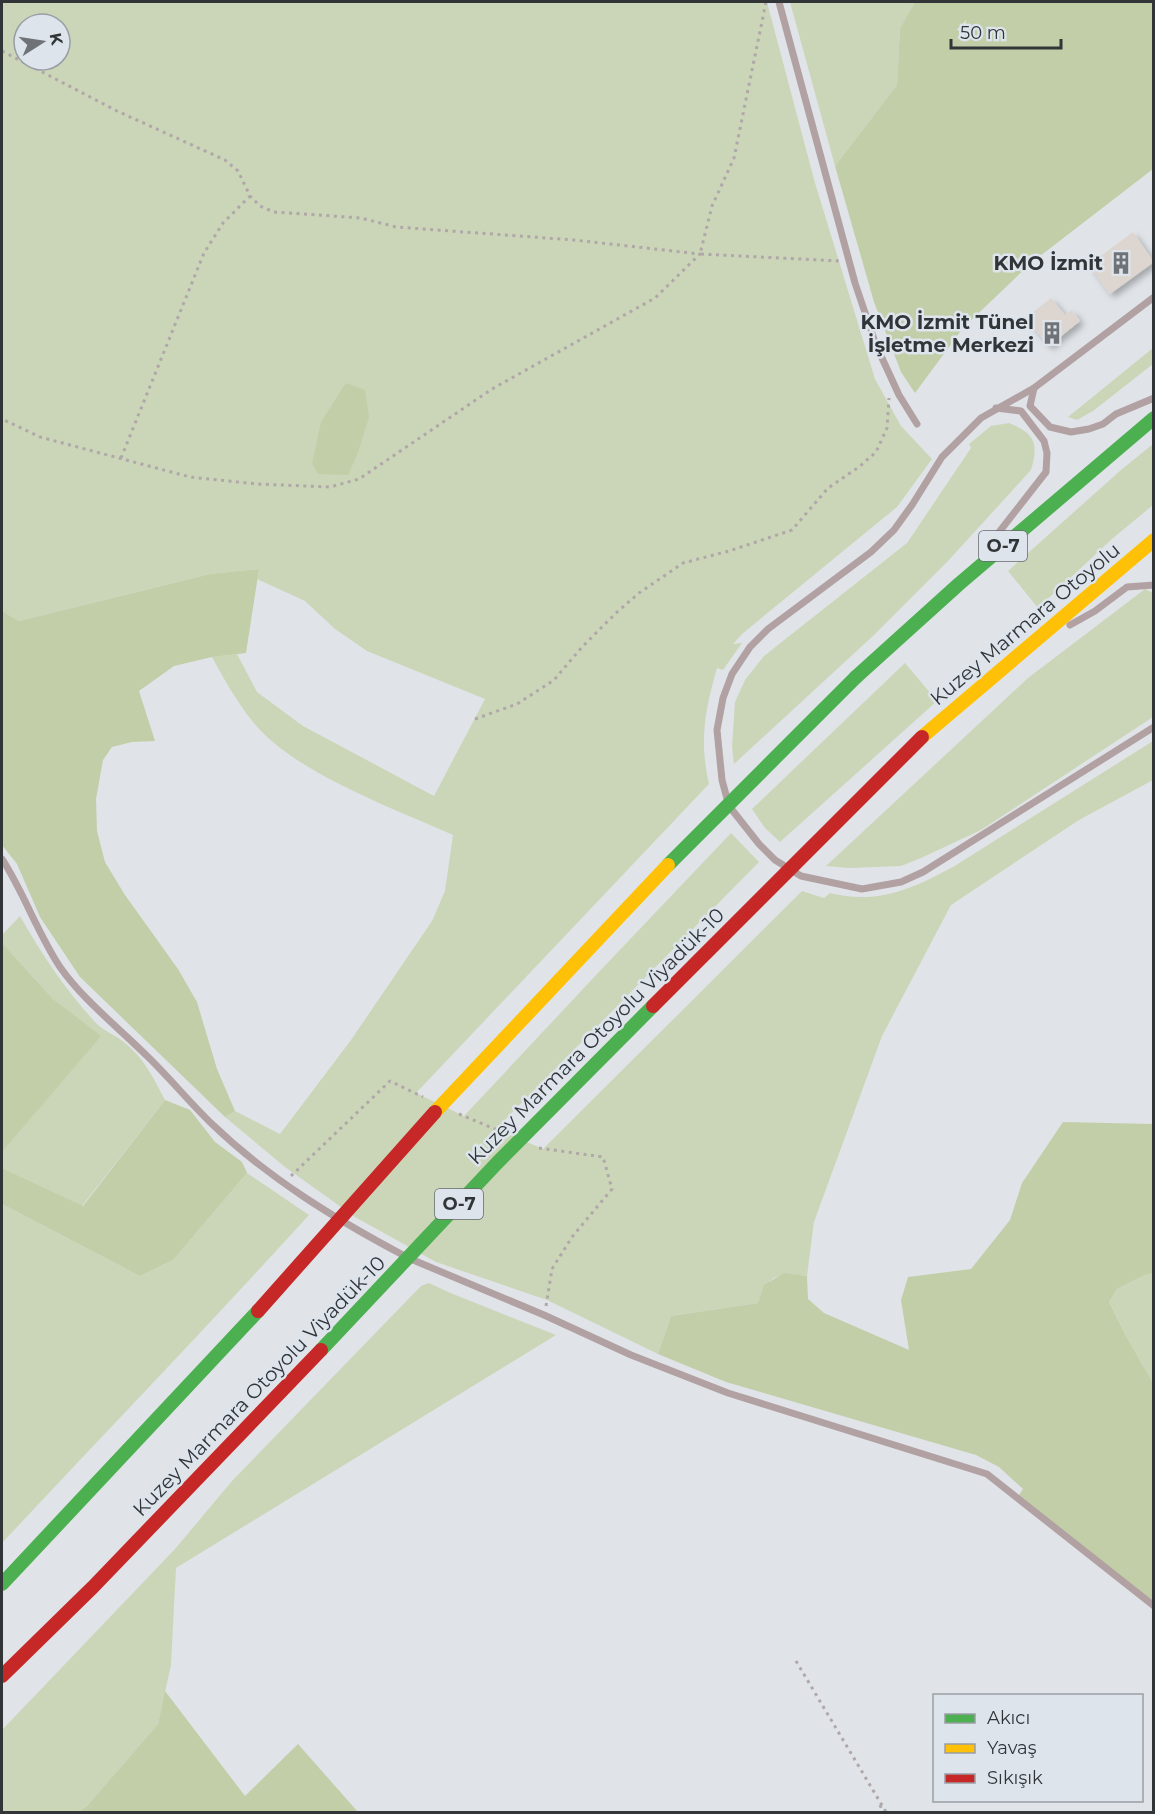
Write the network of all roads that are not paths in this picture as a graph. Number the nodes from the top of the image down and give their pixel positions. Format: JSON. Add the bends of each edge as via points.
{"nodes":[{"id":1,"x":779,"y":2,"type":"edge"},
{"id":2,"x":1154,"y":297,"type":"edge"},
{"id":3,"x":1034,"y":388,"type":"junction"},
{"id":4,"x":1022,"y":395,"type":"junction"},
{"id":5,"x":1154,"y":398,"type":"edge"},
{"id":6,"x":1012,"y":400,"type":"junction"},
{"id":7,"x":1030,"y":406,"type":"junction"},
{"id":8,"x":996,"y":408,"type":"junction"},
{"id":9,"x":1021,"y":411,"type":"junction"},
{"id":10,"x":1154,"y":418,"type":"edge"},
{"id":11,"x":917,"y":424,"type":"dead end"},
{"id":12,"x":1154,"y":540,"type":"edge"},
{"id":13,"x":959,"y":584,"type":"junction"},
{"id":14,"x":1154,"y":585,"type":"edge"},
{"id":15,"x":1026,"y":649,"type":"junction"},
{"id":16,"x":1154,"y":727,"type":"edge"},
{"id":17,"x":922,"y":737,"type":"joint"},
{"id":18,"x":2,"y":859,"type":"edge"},
{"id":19,"x":2,"y":1584,"type":"edge"},
{"id":20,"x":1154,"y":1606,"type":"edge"},
{"id":21,"x":2,"y":1676,"type":"edge"}],
"edges":[{"from":1,"to":11,"type":"lane","via":[[849,261],[876,345]]},
{"from":2,"to":3,"type":"lane"},
{"from":3,"to":4,"type":"lane"},
{"from":3,"to":7,"type":"lane"},
{"from":4,"to":6,"type":"lane"},
{"from":4,"to":7,"type":"lane"},
{"from":5,"to":7,"type":"lane","via":[[1116,414],[1103,424],[1071,432],[1050,427]]},
{"from":6,"to":8,"type":"lane"},
{"from":6,"to":9,"type":"lane"},
{"from":8,"to":9,"type":"lane"},
{"from":8,"to":16,"type":"lane","via":[[942,457],[894,530],[750,647],[732,674],[717,730],[729,806],[775,860],[801,876],[862,889],[901,882]]},
{"from":9,"to":13,"type":"lane","via":[[1044,441],[1046,472]]},
{"from":10,"to":13,"type":"highway","number":"O-7"},
{"from":12,"to":15,"type":"highway","name":"Kuzey Marmara Otoyolu","number":"O-7"},
{"from":13,"to":19,"type":"highway","number":"O-7","bridge":true,"via":[[856,677],[632,901],[434,1113],[242,1329]]},
{"from":14,"to":15,"type":"lane","via":[[1127,587],[1095,611]]},
{"from":15,"to":17,"type":"highway","name":"Kuzey Marmara Otoyolu","number":"O-7"},
{"from":17,"to":21,"type":"highway","name":"Kuzey Marmara Otoyolu Viyadük-10","number":"O-7","bridge":true,"via":[[497,1163],[126,1553]]},
{"from":18,"to":20,"type":"lane","via":[[42,937],[69,977],[212,1124],[284,1184],[360,1232],[428,1268],[630,1355],[728,1392],[987,1474]]}]}
